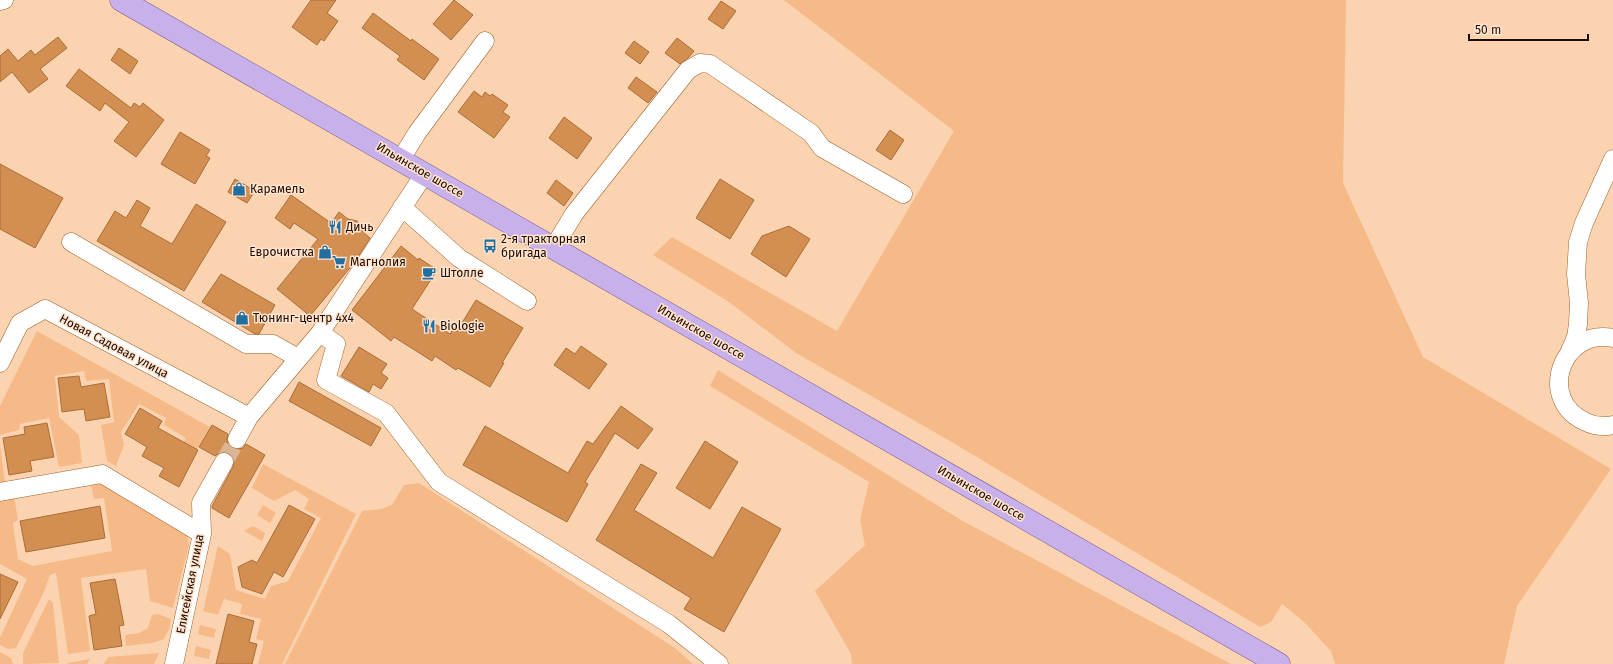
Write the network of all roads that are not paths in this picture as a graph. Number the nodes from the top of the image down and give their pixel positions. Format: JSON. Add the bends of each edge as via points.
{"nodes":[{"id":1,"x":4,"y":0,"type":"edge"},
{"id":2,"x":121,"y":0,"type":"edge"},
{"id":3,"x":0,"y":1,"type":"edge"},
{"id":4,"x":485,"y":41,"type":"dead end"},
{"id":5,"x":401,"y":159,"type":"junction"},
{"id":6,"x":1613,"y":159,"type":"edge"},
{"id":7,"x":425,"y":173,"type":"junction"},
{"id":8,"x":903,"y":194,"type":"dead end"},
{"id":9,"x":402,"y":207,"type":"junction"},
{"id":10,"x":71,"y":242,"type":"dead end"},
{"id":11,"x":554,"y":247,"type":"junction"},
{"id":12,"x":527,"y":301,"type":"dead end"},
{"id":13,"x":1579,"y":303,"type":"junction"},
{"id":14,"x":320,"y":333,"type":"junction"},
{"id":15,"x":1610,"y":337,"type":"edge"},
{"id":16,"x":1570,"y":351,"type":"junction"},
{"id":17,"x":298,"y":358,"type":"junction"},
{"id":18,"x":0,"y":363,"type":"edge"},
{"id":19,"x":249,"y":417,"type":"junction"},
{"id":20,"x":1590,"y":424,"type":"junction"},
{"id":21,"x":1613,"y":425,"type":"edge"},
{"id":22,"x":1613,"y":438,"type":"edge"},
{"id":23,"x":237,"y":439,"type":"tunnel mouth"},
{"id":24,"x":224,"y":462,"type":"tunnel mouth"},
{"id":25,"x":0,"y":492,"type":"edge"},
{"id":26,"x":202,"y":534,"type":"junction"},
{"id":27,"x":1270,"y":662,"type":"edge"},
{"id":28,"x":174,"y":664,"type":"edge"},
{"id":29,"x":719,"y":664,"type":"edge"}],
"edges":[{"from":1,"to":3,"type":"street"},
{"from":2,"to":5,"type":"main road","name":"Ильинское шоссе"},
{"from":4,"to":5,"type":"street","via":[[417,133]]},
{"from":5,"to":7,"type":"main road","name":"Ильинское шоссе"},
{"from":6,"to":13,"type":"street","via":[[1578,242],[1576,274]]},
{"from":7,"to":9,"type":"street"},
{"from":7,"to":11,"type":"main road","name":"Ильинское шоссе"},
{"from":8,"to":11,"type":"street","via":[[822,148],[811,133],[710,64],[700,63],[688,70],[574,214]]},
{"from":9,"to":12,"type":"street","via":[[459,258]]},
{"from":9,"to":14,"type":"street"},
{"from":10,"to":17,"type":"street","via":[[246,344],[273,344]]},
{"from":11,"to":27,"type":"main road","name":"Ильинское шоссе"},
{"from":13,"to":15,"type":"street","via":[[1587,320],[1595,329]]},
{"from":13,"to":16,"type":"street","via":[[1576,337]]},
{"from":14,"to":17,"type":"street"},
{"from":14,"to":29,"type":"street","via":[[336,344],[326,380],[386,413],[439,482],[669,624]]},
{"from":15,"to":16,"type":"street","via":[[1586,340]]},
{"from":16,"to":20,"type":"street","via":[[1560,368],[1559,388],[1566,407]]},
{"from":17,"to":19,"type":"street"},
{"from":18,"to":19,"type":"street","name":"Новая Садовая улица","via":[[20,323],[45,309]]},
{"from":19,"to":23,"type":"street"},
{"from":20,"to":21,"type":"street"},
{"from":20,"to":22,"type":"street"},
{"from":24,"to":26,"type":"street","name":"Елисейская улица","via":[[201,503]]},
{"from":25,"to":26,"type":"street","via":[[102,474]]},
{"from":26,"to":28,"type":"street","name":"Елисейская улица"}]}
